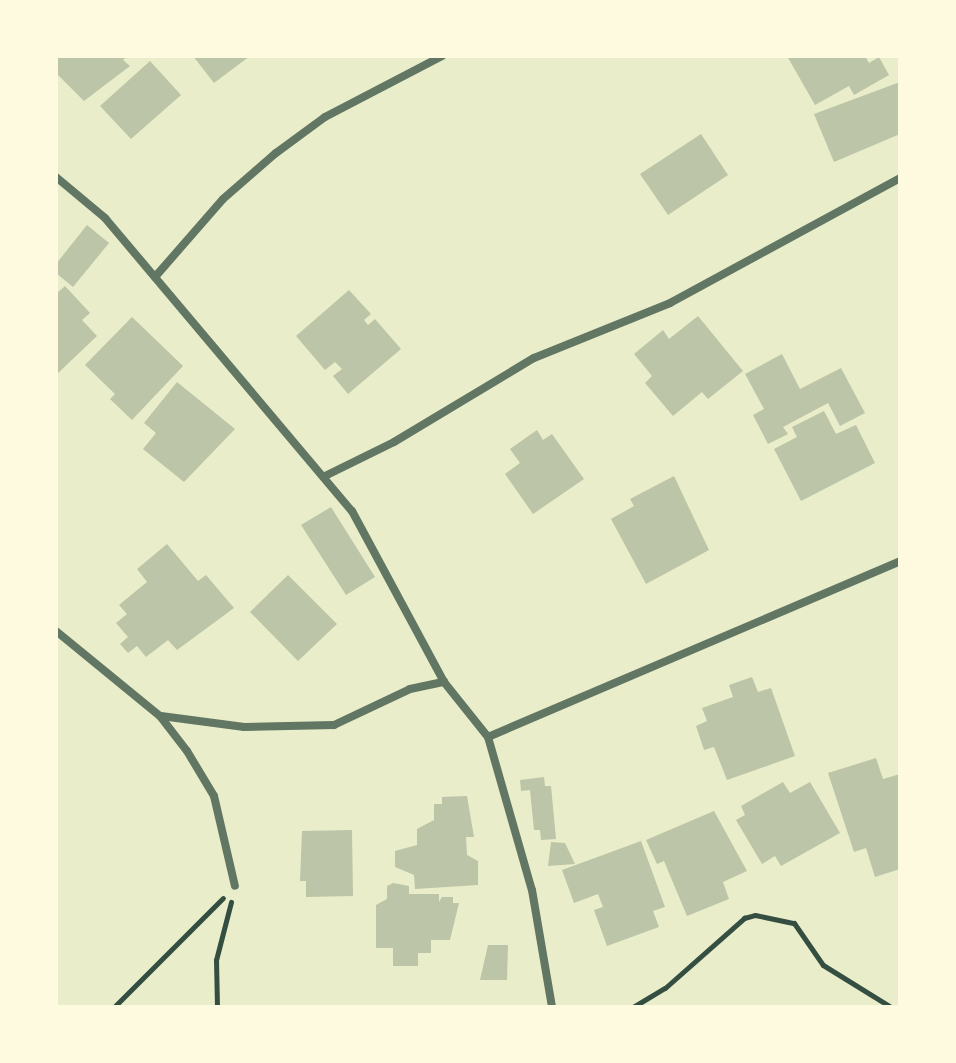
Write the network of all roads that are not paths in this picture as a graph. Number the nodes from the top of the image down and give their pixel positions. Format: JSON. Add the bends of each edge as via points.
{"nodes":[{"id":1,"x":442,"y":56,"type":"edge"},
{"id":2,"x":56,"y":177,"type":"edge"},
{"id":3,"x":900,"y":178,"type":"edge"},
{"id":4,"x":155,"y":277,"type":"junction"},
{"id":5,"x":325,"y":476,"type":"junction"},
{"id":6,"x":900,"y":561,"type":"edge"},
{"id":7,"x":56,"y":631,"type":"edge"},
{"id":8,"x":444,"y":682,"type":"junction"},
{"id":9,"x":160,"y":716,"type":"junction"},
{"id":10,"x":488,"y":737,"type":"junction"},
{"id":11,"x":235,"y":886,"type":"road end"},
{"id":12,"x":552,"y":1007,"type":"edge"}],
"edges":[{"from":1,"to":4,"type":"street","via":[[325,117],[276,153],[223,199]]},
{"from":2,"to":4,"type":"street","via":[[105,218]]},
{"from":3,"to":5,"type":"street","via":[[670,303],[534,358],[394,442]]},
{"from":4,"to":5,"type":"street"},
{"from":5,"to":8,"type":"street","via":[[374,548]]},
{"from":6,"to":10,"type":"street"},
{"from":7,"to":9,"type":"street"},
{"from":8,"to":9,"type":"street","via":[[410,689],[334,725],[244,727]]},
{"from":8,"to":10,"type":"street"},
{"from":9,"to":11,"type":"street","via":[[214,796]]},
{"from":10,"to":12,"type":"street","via":[[532,890]]}]}
